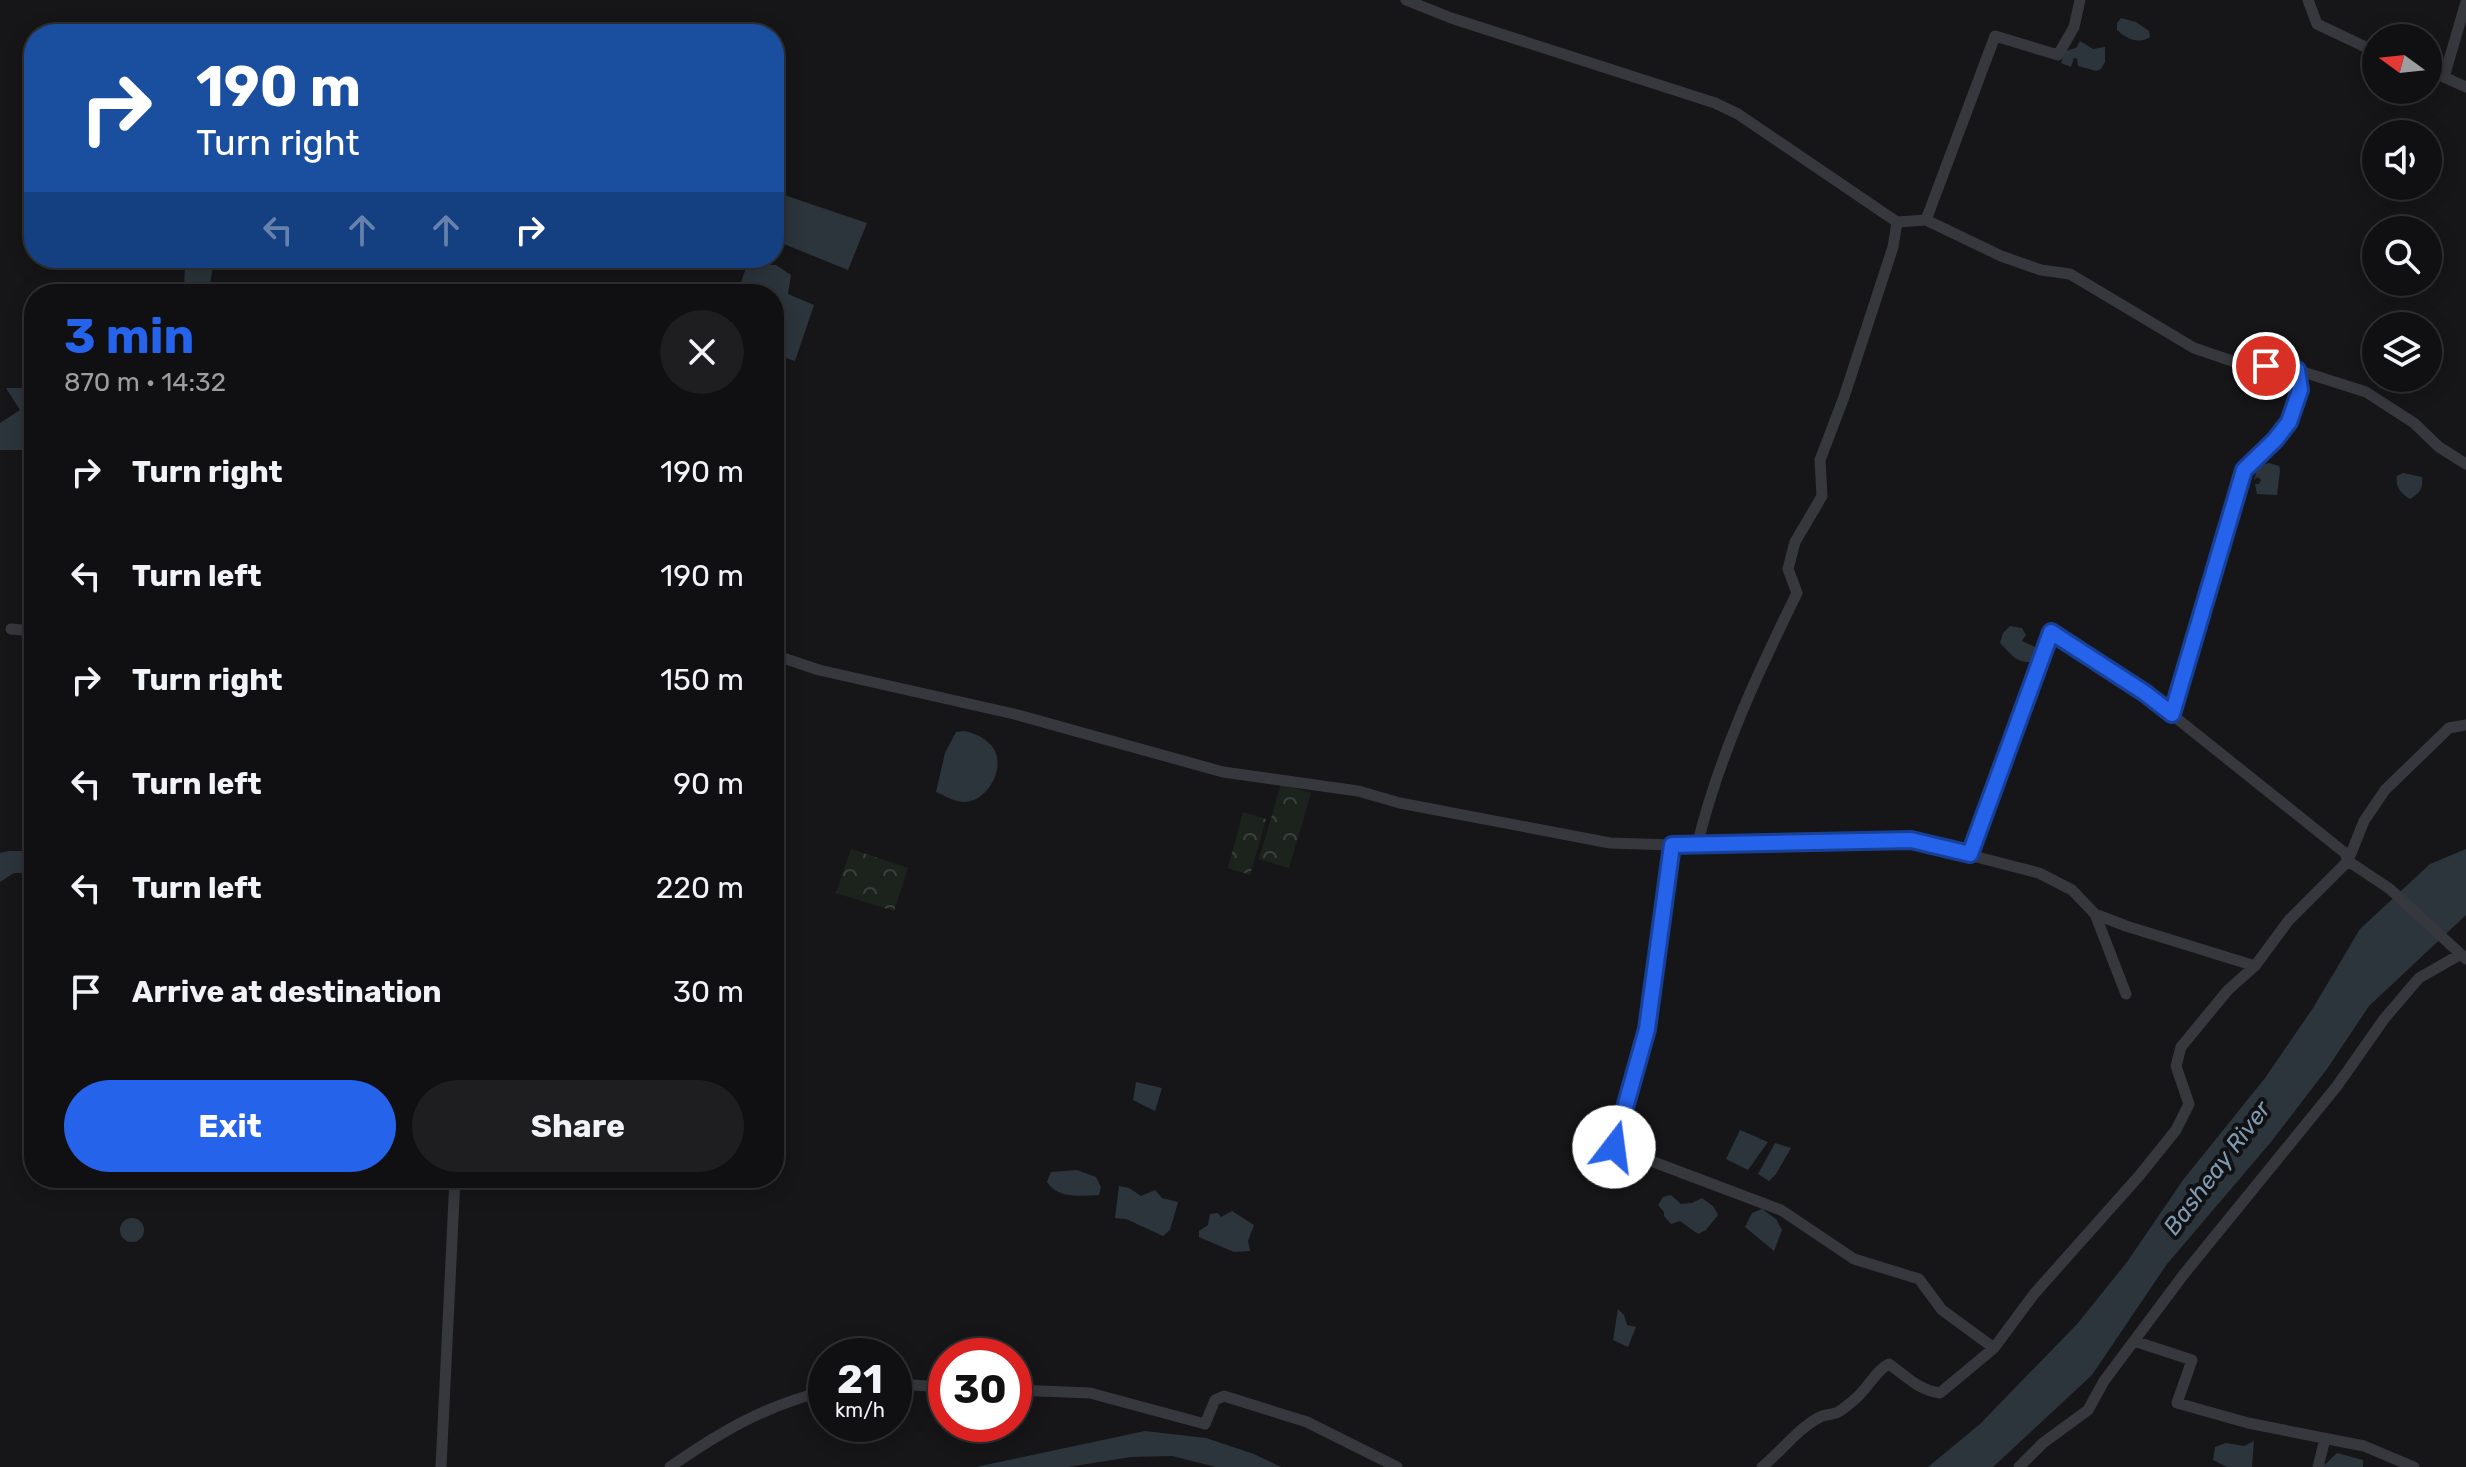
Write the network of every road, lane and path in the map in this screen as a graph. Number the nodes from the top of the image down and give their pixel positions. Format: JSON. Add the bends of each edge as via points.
{"nodes":[{"id":1,"x":1406,"y":0,"type":"edge"},
{"id":2,"x":2080,"y":0,"type":"edge"},
{"id":3,"x":2308,"y":0,"type":"edge"},
{"id":4,"x":2466,"y":2,"type":"edge"},
{"id":5,"x":2362,"y":45,"type":"edge"},
{"id":6,"x":2444,"y":77,"type":"joint"},
{"id":7,"x":2466,"y":87,"type":"edge"},
{"id":8,"x":1926,"y":220,"type":"junction"},
{"id":9,"x":1897,"y":222,"type":"junction"},
{"id":10,"x":2297,"y":370,"type":"junction"},
{"id":11,"x":2466,"y":464,"type":"edge"},
{"id":12,"x":11,"y":629,"type":"dead end"},
{"id":13,"x":24,"y":630,"type":"edge"},
{"id":14,"x":784,"y":658,"type":"edge"},
{"id":15,"x":2172,"y":714,"type":"junction"},
{"id":16,"x":2466,"y":725,"type":"edge"},
{"id":17,"x":1698,"y":842,"type":"junction"},
{"id":18,"x":1672,"y":845,"type":"junction"},
{"id":19,"x":1970,"y":854,"type":"junction"},
{"id":20,"x":2348,"y":861,"type":"junction"},
{"id":21,"x":2095,"y":914,"type":"junction"},
{"id":22,"x":2464,"y":957,"type":"edge"},
{"id":23,"x":2255,"y":966,"type":"junction"},
{"id":24,"x":2126,"y":994,"type":"dead end"},
{"id":25,"x":455,"y":1188,"type":"edge"},
{"id":26,"x":2134,"y":1341,"type":"junction"},
{"id":27,"x":1994,"y":1348,"type":"junction"},
{"id":28,"x":1032,"y":1391,"type":"edge"},
{"id":29,"x":808,"y":1395,"type":"edge"},
{"id":30,"x":2325,"y":1439,"type":"junction"},
{"id":31,"x":441,"y":1467,"type":"edge"},
{"id":32,"x":670,"y":1467,"type":"edge"},
{"id":33,"x":1397,"y":1467,"type":"edge"},
{"id":34,"x":1762,"y":1467,"type":"edge"},
{"id":35,"x":2019,"y":1467,"type":"edge"},
{"id":36,"x":2318,"y":1467,"type":"edge"},
{"id":37,"x":2414,"y":1467,"type":"edge"}],
"edges":[{"from":1,"to":9,"type":"street","via":[[1715,103]]},
{"from":2,"to":8,"type":"street","via":[[2074,27],[2058,55],[1995,36]]},
{"from":3,"to":5,"type":"street","via":[[2317,24]]},
{"from":4,"to":6,"type":"street"},
{"from":6,"to":7,"type":"street"},
{"from":8,"to":9,"type":"street"},
{"from":8,"to":10,"type":"street","via":[[2001,256],[2070,274],[2194,348],[2235,362]]},
{"from":9,"to":17,"type":"street","via":[[1820,460],[1822,496],[1795,542],[1788,569],[1797,593],[1708,800]]},
{"from":10,"to":11,"type":"street","via":[[2366,392]]},
{"from":10,"to":15,"type":"street","via":[[2300,390],[2289,422],[2244,470]]},
{"from":12,"to":13,"type":"street"},
{"from":14,"to":18,"type":"street","via":[[1223,772],[1358,791],[1610,843]]},
{"from":15,"to":19,"type":"street","via":[[2051,632]]},
{"from":15,"to":20,"type":"street","via":[[2345,853]]},
{"from":16,"to":20,"type":"street","via":[[2449,728],[2385,790],[2364,821]]},
{"from":17,"to":18,"type":"street"},
{"from":17,"to":19,"type":"street","via":[[1911,840]]},
{"from":18,"to":27,"type":"street","via":[[1647,1029],[1614,1147],[1781,1210],[1854,1259],[1919,1279],[1942,1310]]},
{"from":19,"to":21,"type":"street","via":[[2056,881]]},
{"from":20,"to":22,"type":"street","via":[[2390,889]]},
{"from":20,"to":23,"type":"street","via":[[2289,920]]},
{"from":21,"to":23,"type":"street"},
{"from":21,"to":24,"type":"street"},
{"from":22,"to":26,"type":"street","via":[[2419,978]]},
{"from":23,"to":27,"type":"street","via":[[2181,1047],[2176,1066],[2189,1104],[2176,1130]]},
{"from":25,"to":31,"type":"street"},
{"from":26,"to":30,"type":"street","via":[[2192,1360],[2177,1403]]},
{"from":26,"to":35,"type":"street","via":[[2088,1410]]},
{"from":27,"to":34,"type":"street","via":[[1940,1393],[1927,1391],[1889,1364],[1883,1366],[1856,1399],[1837,1413],[1821,1416]]},
{"from":28,"to":33,"type":"street","via":[[1090,1393],[1205,1424],[1215,1400],[1224,1396],[1307,1422]]},
{"from":29,"to":32,"type":"street","via":[[747,1417]]},
{"from":30,"to":36,"type":"street"},
{"from":30,"to":37,"type":"street","via":[[2364,1446]]}]}
